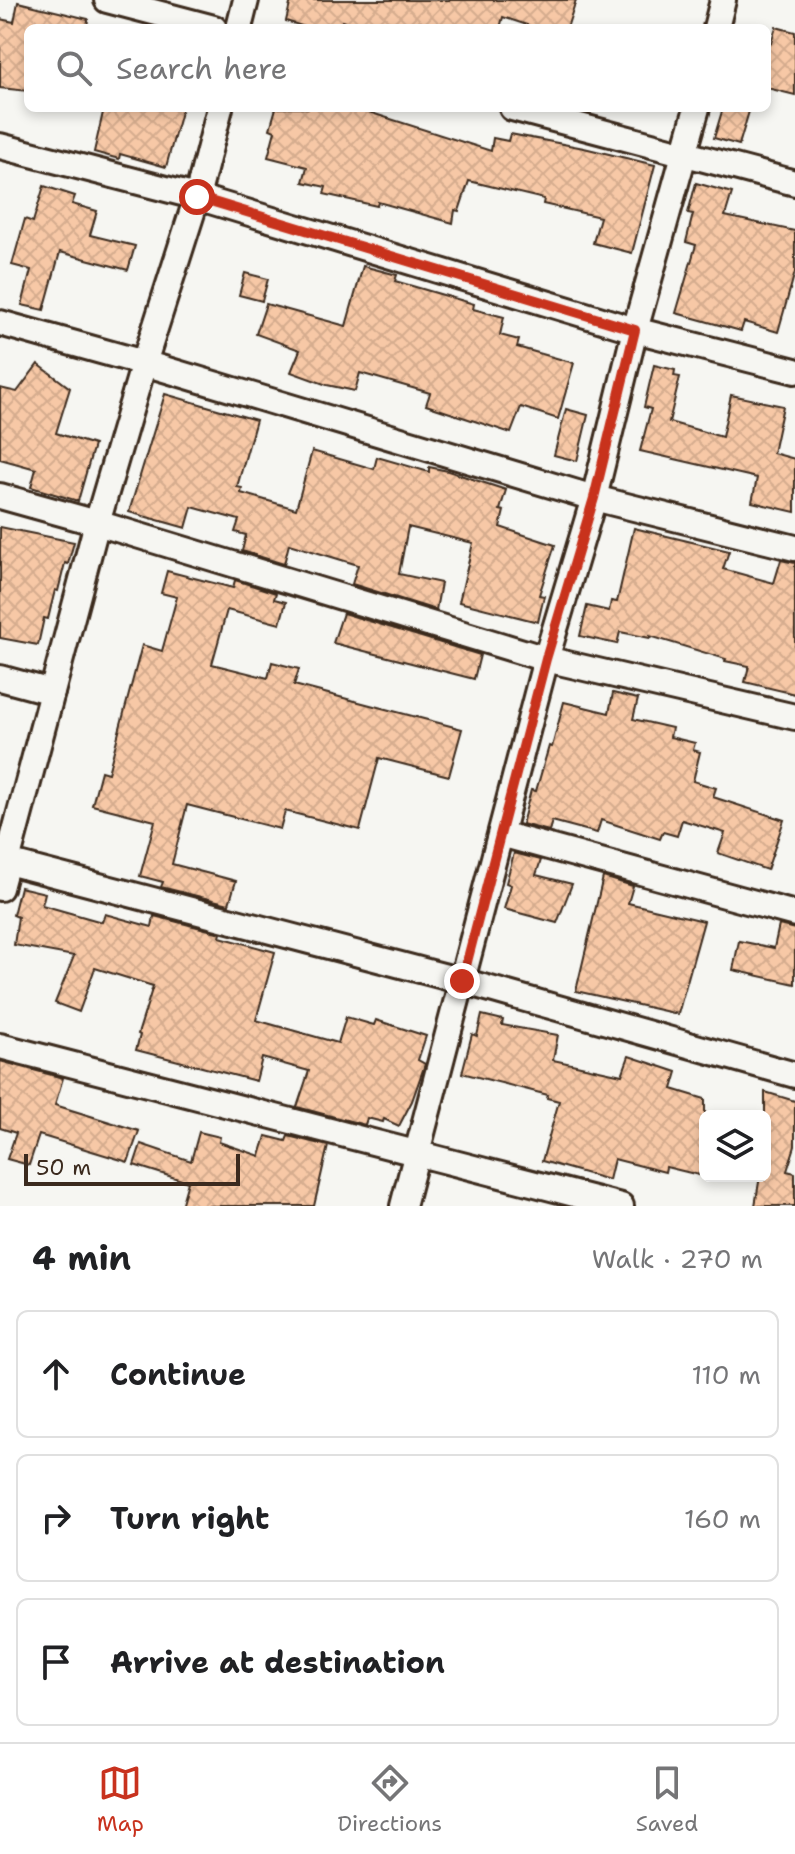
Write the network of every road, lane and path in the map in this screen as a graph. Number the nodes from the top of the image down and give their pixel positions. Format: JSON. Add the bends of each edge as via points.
{"nodes":[{"id":1,"x":107,"y":0,"type":"edge"},
{"id":2,"x":246,"y":0,"type":"edge"},
{"id":3,"x":723,"y":0,"type":"edge"},
{"id":4,"x":199,"y":24,"type":"edge"},
{"id":5,"x":240,"y":24,"type":"edge"},
{"id":6,"x":717,"y":24,"type":"edge"},
{"id":7,"x":219,"y":112,"type":"edge"},
{"id":8,"x":527,"y":112,"type":"edge"},
{"id":9,"x":696,"y":112,"type":"edge"},
{"id":10,"x":0,"y":146,"type":"edge"},
{"id":11,"x":685,"y":155,"type":"junction"},
{"id":12,"x":795,"y":183,"type":"edge"},
{"id":13,"x":197,"y":197,"type":"junction"},
{"id":14,"x":0,"y":323,"type":"edge"},
{"id":15,"x":635,"y":330,"type":"junction"},
{"id":16,"x":144,"y":363,"type":"junction"},
{"id":17,"x":795,"y":371,"type":"edge"},
{"id":18,"x":0,"y":496,"type":"edge"},
{"id":19,"x":594,"y":498,"type":"junction"},
{"id":20,"x":97,"y":523,"type":"junction"},
{"id":21,"x":795,"y":548,"type":"edge"},
{"id":22,"x":546,"y":659,"type":"junction"},
{"id":23,"x":0,"y":678,"type":"edge"},
{"id":24,"x":52,"y":692,"type":"junction"},
{"id":25,"x":795,"y":717,"type":"edge"},
{"id":26,"x":501,"y":834,"type":"junction"},
{"id":27,"x":3,"y":861,"type":"edge"},
{"id":28,"x":0,"y":888,"type":"edge"},
{"id":29,"x":795,"y":914,"type":"edge"},
{"id":30,"x":462,"y":981,"type":"junction"},
{"id":31,"x":0,"y":1046,"type":"edge"},
{"id":32,"x":795,"y":1075,"type":"edge"},
{"id":33,"x":417,"y":1152,"type":"junction"},
{"id":34,"x":403,"y":1206,"type":"edge"},
{"id":35,"x":621,"y":1206,"type":"edge"}],
"edges":[{"from":1,"to":4,"type":"street"},
{"from":2,"to":5,"type":"street"},
{"from":3,"to":6,"type":"street"},
{"from":7,"to":13,"type":"street"},
{"from":8,"to":11,"type":"street"},
{"from":9,"to":11,"type":"street"},
{"from":10,"to":13,"type":"street"},
{"from":11,"to":12,"type":"street"},
{"from":11,"to":15,"type":"street"},
{"from":13,"to":15,"type":"street"},
{"from":13,"to":16,"type":"street"},
{"from":14,"to":16,"type":"street"},
{"from":15,"to":17,"type":"street"},
{"from":15,"to":19,"type":"street"},
{"from":16,"to":19,"type":"street"},
{"from":16,"to":20,"type":"street"},
{"from":18,"to":20,"type":"street"},
{"from":19,"to":21,"type":"street"},
{"from":19,"to":22,"type":"street"},
{"from":20,"to":22,"type":"street"},
{"from":20,"to":24,"type":"street"},
{"from":22,"to":25,"type":"street"},
{"from":22,"to":26,"type":"street"},
{"from":23,"to":24,"type":"street"},
{"from":24,"to":27,"type":"street"},
{"from":26,"to":29,"type":"street"},
{"from":26,"to":30,"type":"street"},
{"from":27,"to":28,"type":"street"},
{"from":27,"to":30,"type":"street"},
{"from":30,"to":32,"type":"street"},
{"from":30,"to":33,"type":"street"},
{"from":31,"to":33,"type":"street"},
{"from":33,"to":34,"type":"street"},
{"from":33,"to":35,"type":"street"}]}
